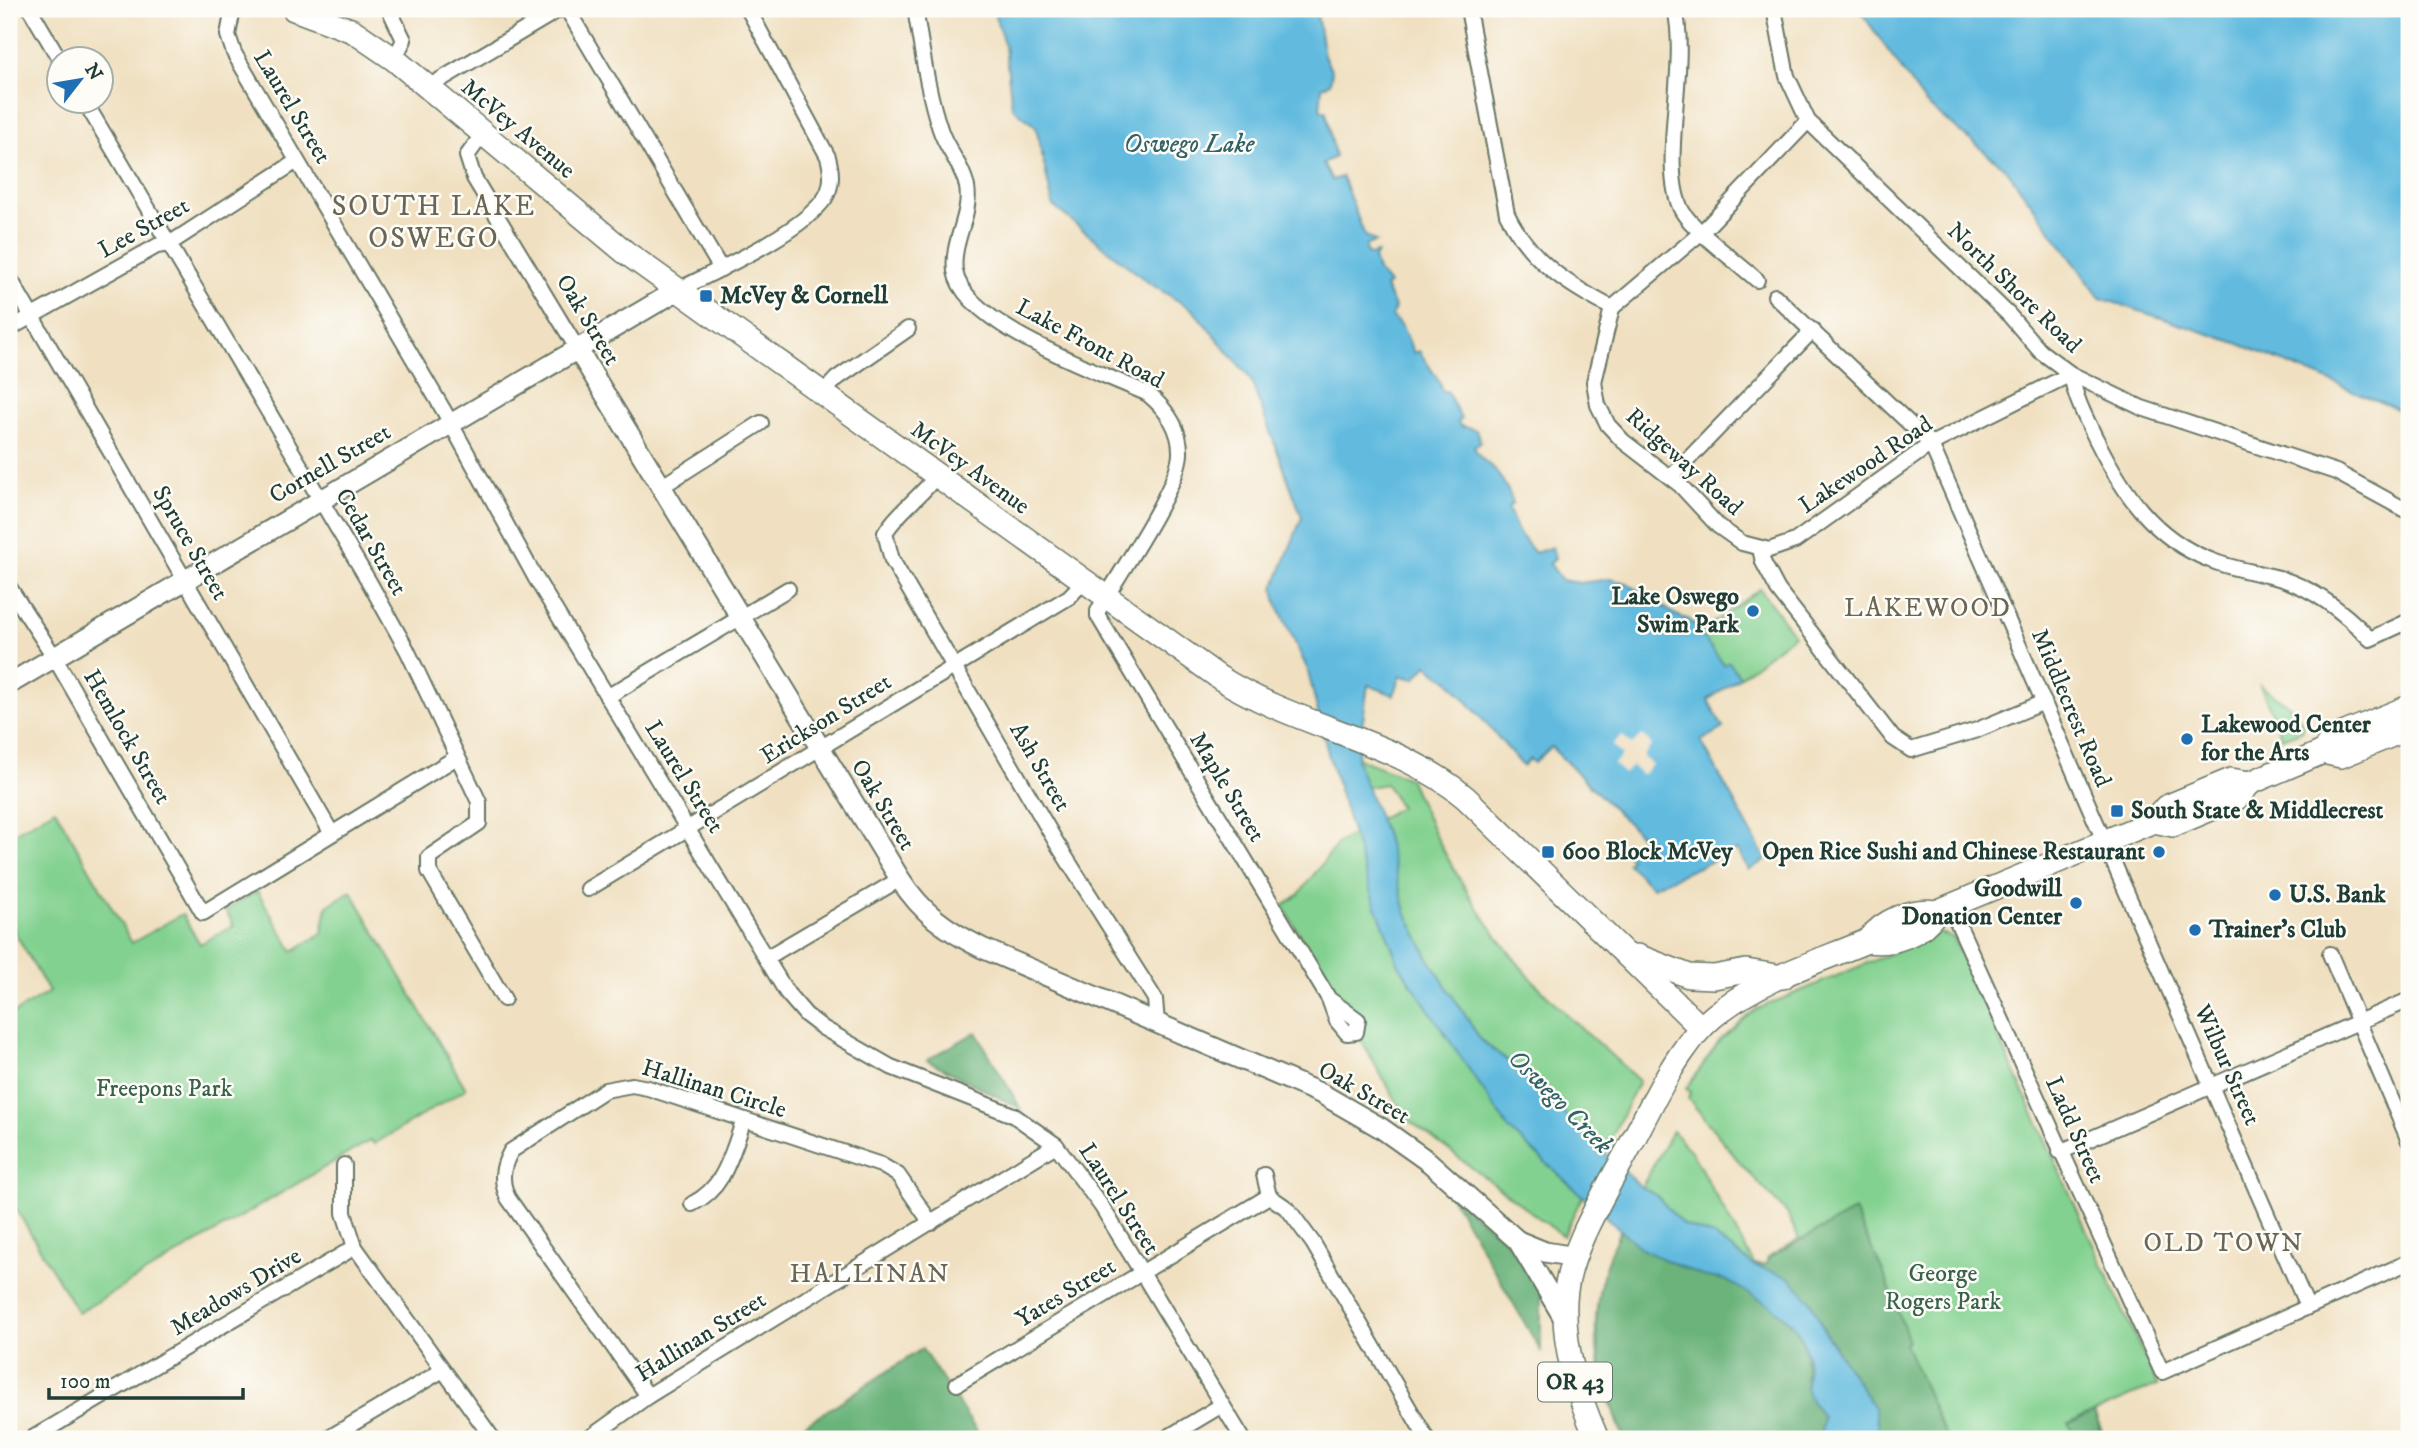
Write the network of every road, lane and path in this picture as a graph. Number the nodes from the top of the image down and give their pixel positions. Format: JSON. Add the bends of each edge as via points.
{"nodes":[{"id":1,"x":30,"y":9,"type":"edge"},
{"id":2,"x":233,"y":9,"type":"edge"},
{"id":3,"x":294,"y":9,"type":"edge"},
{"id":4,"x":389,"y":9,"type":"edge"},
{"id":5,"x":560,"y":9,"type":"edge"},
{"id":6,"x":567,"y":9,"type":"edge"},
{"id":7,"x":748,"y":9,"type":"edge"},
{"id":8,"x":764,"y":9,"type":"edge"},
{"id":9,"x":915,"y":9,"type":"edge"},
{"id":10,"x":1468,"y":9,"type":"edge"},
{"id":11,"x":1675,"y":9,"type":"edge"},
{"id":12,"x":1774,"y":9,"type":"edge"},
{"id":13,"x":758,"y":24,"type":"junction"},
{"id":14,"x":52,"y":46,"type":"edge"},
{"id":15,"x":394,"y":58,"type":"junction"},
{"id":16,"x":428,"y":87,"type":"junction"},
{"id":17,"x":93,"y":116,"type":"edge"},
{"id":18,"x":1808,"y":121,"type":"junction"},
{"id":19,"x":482,"y":135,"type":"junction"},
{"id":20,"x":297,"y":160,"type":"junction"},
{"id":21,"x":1703,"y":231,"type":"junction"},
{"id":22,"x":169,"y":244,"type":"junction"},
{"id":23,"x":721,"y":269,"type":"junction"},
{"id":24,"x":9,"y":277,"type":"edge"},
{"id":25,"x":1757,"y":280,"type":"dead end"},
{"id":26,"x":678,"y":290,"type":"junction"},
{"id":27,"x":1774,"y":296,"type":"dead end"},
{"id":28,"x":1612,"y":308,"type":"junction"},
{"id":29,"x":31,"y":316,"type":"junction"},
{"id":30,"x":9,"y":329,"type":"edge"},
{"id":31,"x":908,"y":329,"type":"dead end"},
{"id":32,"x":1813,"y":330,"type":"junction"},
{"id":33,"x":578,"y":350,"type":"junction"},
{"id":34,"x":2070,"y":374,"type":"junction"},
{"id":35,"x":823,"y":393,"type":"junction"},
{"id":36,"x":761,"y":423,"type":"dead end"},
{"id":37,"x":450,"y":425,"type":"junction"},
{"id":38,"x":1931,"y":444,"type":"junction"},
{"id":39,"x":936,"y":476,"type":"junction"},
{"id":40,"x":1671,"y":478,"type":"junction"},
{"id":41,"x":661,"y":487,"type":"junction"},
{"id":42,"x":319,"y":499,"type":"junction"},
{"id":43,"x":2409,"y":512,"type":"edge"},
{"id":44,"x":1760,"y":548,"type":"junction"},
{"id":45,"x":183,"y":579,"type":"junction"},
{"id":46,"x":1084,"y":582,"type":"junction"},
{"id":47,"x":9,"y":587,"type":"edge"},
{"id":48,"x":788,"y":589,"type":"dead end"},
{"id":49,"x":1106,"y":597,"type":"junction"},
{"id":50,"x":740,"y":616,"type":"junction"},
{"id":51,"x":2409,"y":621,"type":"edge"},
{"id":52,"x":53,"y":655,"type":"junction"},
{"id":53,"x":954,"y":666,"type":"junction"},
{"id":54,"x":9,"y":684,"type":"edge"},
{"id":55,"x":607,"y":697,"type":"junction"},
{"id":56,"x":2044,"y":702,"type":"junction"},
{"id":57,"x":2409,"y":708,"type":"edge"},
{"id":58,"x":2409,"y":729,"type":"edge"},
{"id":59,"x":821,"y":749,"type":"junction"},
{"id":60,"x":2323,"y":752,"type":"junction"},
{"id":61,"x":457,"y":758,"type":"junction"},
{"id":62,"x":689,"y":829,"type":"junction"},
{"id":63,"x":331,"y":832,"type":"junction"},
{"id":64,"x":2104,"y":842,"type":"junction"},
{"id":65,"x":900,"y":879,"type":"junction"},
{"id":66,"x":588,"y":890,"type":"dead end"},
{"id":67,"x":1943,"y":909,"type":"junction"},
{"id":68,"x":1624,"y":951,"type":"junction"},
{"id":69,"x":2330,"y":954,"type":"dead end"},
{"id":70,"x":766,"y":958,"type":"junction"},
{"id":71,"x":1783,"y":977,"type":"junction"},
{"id":72,"x":504,"y":999,"type":"dead end"},
{"id":73,"x":1329,"y":999,"type":"dead end"},
{"id":74,"x":2409,"y":1000,"type":"edge"},
{"id":75,"x":1157,"y":1023,"type":"junction"},
{"id":76,"x":2358,"y":1023,"type":"junction"},
{"id":77,"x":1701,"y":1028,"type":"junction"},
{"id":78,"x":2212,"y":1087,"type":"junction"},
{"id":79,"x":744,"y":1120,"type":"junction"},
{"id":80,"x":2409,"y":1141,"type":"edge"},
{"id":81,"x":1056,"y":1145,"type":"junction"},
{"id":82,"x":2060,"y":1152,"type":"junction"},
{"id":83,"x":344,"y":1165,"type":"dead end"},
{"id":84,"x":1264,"y":1175,"type":"dead end"},
{"id":85,"x":1269,"y":1196,"type":"junction"},
{"id":86,"x":692,"y":1204,"type":"dead end"},
{"id":87,"x":931,"y":1223,"type":"junction"},
{"id":88,"x":1518,"y":1241,"type":"junction"},
{"id":89,"x":355,"y":1247,"type":"junction"},
{"id":90,"x":1578,"y":1250,"type":"junction"},
{"id":91,"x":2409,"y":1262,"type":"edge"},
{"id":92,"x":1141,"y":1274,"type":"junction"},
{"id":93,"x":2307,"y":1306,"type":"junction"},
{"id":94,"x":1566,"y":1321,"type":"junction"},
{"id":95,"x":443,"y":1370,"type":"junction"},
{"id":96,"x":957,"y":1384,"type":"dead end"},
{"id":97,"x":648,"y":1396,"type":"junction"},
{"id":98,"x":1222,"y":1405,"type":"junction"},
{"id":99,"x":32,"y":1439,"type":"edge"},
{"id":100,"x":327,"y":1439,"type":"edge"},
{"id":101,"x":492,"y":1439,"type":"edge"},
{"id":102,"x":588,"y":1439,"type":"edge"},
{"id":103,"x":1165,"y":1439,"type":"edge"},
{"id":104,"x":1243,"y":1439,"type":"edge"},
{"id":105,"x":1427,"y":1439,"type":"edge"},
{"id":106,"x":1597,"y":1439,"type":"edge"}],
"edges":[{"from":1,"to":14,"type":"street"},
{"from":2,"to":20,"type":"street","name":"Laurel Street","via":[[229,44]]},
{"from":3,"to":15,"type":"main road","name":"McVey Avenue","via":[[353,31]]},
{"from":4,"to":15,"type":"street","via":[[404,40]]},
{"from":5,"to":16,"type":"street"},
{"from":6,"to":23,"type":"street"},
{"from":7,"to":13,"type":"street"},
{"from":8,"to":13,"type":"street"},
{"from":9,"to":49,"type":"street","name":"Lake Front Road","via":[[940,130],[967,189],[955,248],[958,281],[978,306],[1014,332],[1148,394],[1170,417],[1178,437],[1180,455],[1173,476]]},
{"from":10,"to":28,"type":"street","via":[[1507,214],[1514,229],[1542,263]]},
{"from":11,"to":21,"type":"street","via":[[1681,47],[1673,181],[1682,210]]},
{"from":12,"to":18,"type":"street","name":"North Shore Road","via":[[1787,76]]},
{"from":13,"to":23,"type":"street","via":[[828,157],[831,183],[826,197],[807,217]]},
{"from":15,"to":16,"type":"main road","name":"McVey Avenue"},
{"from":16,"to":19,"type":"main road","name":"McVey Avenue"},
{"from":17,"to":22,"type":"street","name":"Cedar Street"},
{"from":18,"to":21,"type":"street"},
{"from":18,"to":34,"type":"street","name":"North Shore Road","via":[[2009,315],[2040,351]]},
{"from":19,"to":26,"type":"main road","name":"McVey Avenue"},
{"from":19,"to":33,"type":"street","name":"Oak Street","via":[[468,152],[469,167]]},
{"from":20,"to":22,"type":"street","name":"Lee Street"},
{"from":20,"to":37,"type":"street","name":"Laurel Street"},
{"from":21,"to":25,"type":"street"},
{"from":21,"to":28,"type":"street"},
{"from":22,"to":29,"type":"street","name":"Lee Street","via":[[157,246]]},
{"from":22,"to":42,"type":"street","name":"Cedar Street"},
{"from":23,"to":26,"type":"street"},
{"from":24,"to":29,"type":"street","name":"Spruce Street"},
{"from":26,"to":33,"type":"street","name":"Cornell Street"},
{"from":26,"to":35,"type":"main road","name":"McVey Avenue"},
{"from":27,"to":32,"type":"street","name":"Middlecrest Road"},
{"from":28,"to":40,"type":"street","name":"Ridgeway Road","via":[[1595,370],[1598,405],[1615,433]]},
{"from":29,"to":30,"type":"street","name":"Lee Street"},
{"from":29,"to":45,"type":"street","name":"Spruce Street"},
{"from":31,"to":35,"type":"street"},
{"from":32,"to":38,"type":"street","name":"Middlecrest Road"},
{"from":32,"to":40,"type":"street"},
{"from":33,"to":37,"type":"street","name":"Cornell Street"},
{"from":33,"to":41,"type":"street","name":"Oak Street"},
{"from":34,"to":38,"type":"street","name":"Lakewood Road"},
{"from":34,"to":43,"type":"street","name":"North Shore Road","via":[[2143,408],[2336,472]]},
{"from":34,"to":51,"type":"street","via":[[2077,401],[2115,477],[2143,514],[2167,535],[2210,560],[2313,592],[2370,639]]},
{"from":35,"to":39,"type":"main road","name":"McVey Avenue"},
{"from":36,"to":41,"type":"street"},
{"from":37,"to":42,"type":"street","name":"Cornell Street"},
{"from":37,"to":55,"type":"street","name":"Laurel Street"},
{"from":38,"to":44,"type":"street","name":"Lakewood Road","via":[[1795,541],[1781,548]]},
{"from":38,"to":56,"type":"street","name":"Middlecrest Road"},
{"from":39,"to":46,"type":"main road","name":"McVey Avenue"},
{"from":39,"to":53,"type":"street","name":"Ash Street","via":[[885,533],[892,560]]},
{"from":40,"to":44,"type":"street","name":"Ridgeway Road","via":[[1718,526],[1742,543]]},
{"from":41,"to":50,"type":"street","name":"Oak Street"},
{"from":42,"to":45,"type":"street","name":"Cornell Street"},
{"from":42,"to":61,"type":"street","name":"Cedar Street","via":[[407,650]]},
{"from":44,"to":56,"type":"street","via":[[1778,590],[1893,738],[1911,750],[1977,730]]},
{"from":45,"to":52,"type":"street","name":"Cornell Street"},
{"from":45,"to":63,"type":"street","name":"Spruce Street"},
{"from":46,"to":49,"type":"main road","name":"McVey Avenue"},
{"from":46,"to":53,"type":"street","name":"Erickson Street","via":[[1069,597]]},
{"from":47,"to":52,"type":"street","name":"Hemlock Street"},
{"from":48,"to":50,"type":"street"},
{"from":49,"to":68,"type":"main road","name":"McVey Avenue","via":[[1238,689],[1308,723],[1423,768],[1455,788]]},
{"from":49,"to":73,"type":"street","name":"Maple Street","via":[[1098,611],[1100,621]]},
{"from":50,"to":55,"type":"street"},
{"from":50,"to":59,"type":"street","name":"Oak Street"},
{"from":52,"to":54,"type":"street","name":"Cornell Street"},
{"from":52,"to":63,"type":"street","name":"Hemlock Street","via":[[203,912]]},
{"from":53,"to":59,"type":"street","name":"Erickson Street"},
{"from":53,"to":75,"type":"street","name":"Ash Street","via":[[1056,842],[1155,999]]},
{"from":55,"to":62,"type":"street","name":"Laurel Street"},
{"from":56,"to":64,"type":"street","name":"Middlecrest Road"},
{"from":57,"to":60,"type":"main road","number":"OR 43","via":[[2333,738]]},
{"from":58,"to":60,"type":"main road","number":"OR 43","via":[[2341,756]]},
{"from":59,"to":62,"type":"street","name":"Erickson Street"},
{"from":59,"to":65,"type":"street","name":"Oak Street"},
{"from":60,"to":64,"type":"main road","number":"OR 43","via":[[2250,783],[2231,780],[2166,807],[2154,821]]},
{"from":61,"to":63,"type":"street"},
{"from":61,"to":72,"type":"street","name":"Cedar Street","via":[[479,803],[479,823],[429,857],[429,871]]},
{"from":62,"to":66,"type":"street","name":"Erickson Street"},
{"from":62,"to":70,"type":"street","name":"Laurel Street"},
{"from":64,"to":67,"type":"main road","number":"OR 43"},
{"from":64,"to":78,"type":"street","name":"Wilbur Street"},
{"from":65,"to":70,"type":"street"},
{"from":65,"to":75,"type":"street","name":"Oak Street","via":[[923,911],[954,933]]},
{"from":67,"to":71,"type":"main road","number":"OR 43","via":[[1927,926],[1885,944],[1867,941]]},
{"from":67,"to":82,"type":"street","name":"Ladd Street"},
{"from":68,"to":71,"type":"main road","name":"McVey Avenue","via":[[1689,975],[1714,977],[1746,971]]},
{"from":68,"to":77,"type":"main road","name":"McVey Avenue"},
{"from":69,"to":76,"type":"street"},
{"from":70,"to":81,"type":"street","name":"Laurel Street","via":[[794,1003],[823,1028],[891,1067],[1013,1115]]},
{"from":71,"to":77,"type":"main road","number":"OR 43","via":[[1738,998]]},
{"from":74,"to":76,"type":"street"},
{"from":75,"to":88,"type":"street","name":"Oak Street","via":[[1322,1094],[1381,1128],[1429,1163]]},
{"from":76,"to":78,"type":"street"},
{"from":76,"to":80,"type":"street"},
{"from":77,"to":90,"type":"main road","number":"OR 43","via":[[1673,1065]]},
{"from":78,"to":82,"type":"street"},
{"from":78,"to":93,"type":"street","name":"Wilbur Street"},
{"from":79,"to":86,"type":"street","via":[[718,1186]]},
{"from":79,"to":87,"type":"street","name":"Hallinan Circle","via":[[881,1165],[898,1175]]},
{"from":79,"to":97,"type":"street","name":"Hallinan Circle","via":[[648,1088],[616,1087],[593,1096],[520,1142],[505,1162],[503,1181],[508,1198]]},
{"from":81,"to":87,"type":"street","name":"Hallinan Street"},
{"from":81,"to":92,"type":"street","name":"Laurel Street"},
{"from":82,"to":93,"type":"street","name":"Ladd Street","via":[[2162,1372]]},
{"from":83,"to":89,"type":"street","via":[[344,1213]]},
{"from":84,"to":85,"type":"street"},
{"from":85,"to":92,"type":"street","name":"Yates Street"},
{"from":85,"to":105,"type":"street","via":[[1288,1209],[1313,1243]]},
{"from":87,"to":97,"type":"street","name":"Hallinan Street"},
{"from":88,"to":90,"type":"street","name":"Oak Street","via":[[1545,1252]]},
{"from":88,"to":94,"type":"street","name":"Oak Street"},
{"from":89,"to":95,"type":"street"},
{"from":89,"to":99,"type":"street","name":"Meadows Drive"},
{"from":90,"to":94,"type":"main road","number":"OR 43","via":[[1565,1299]]},
{"from":91,"to":93,"type":"street"},
{"from":92,"to":96,"type":"street","name":"Yates Street"},
{"from":92,"to":98,"type":"street","name":"Laurel Street"},
{"from":94,"to":106,"type":"main road","number":"OR 43","via":[[1572,1373]]},
{"from":95,"to":100,"type":"street"},
{"from":95,"to":101,"type":"street"},
{"from":97,"to":102,"type":"street","name":"Hallinan Street"},
{"from":98,"to":103,"type":"street"},
{"from":98,"to":104,"type":"street","name":"Laurel Street"}]}
